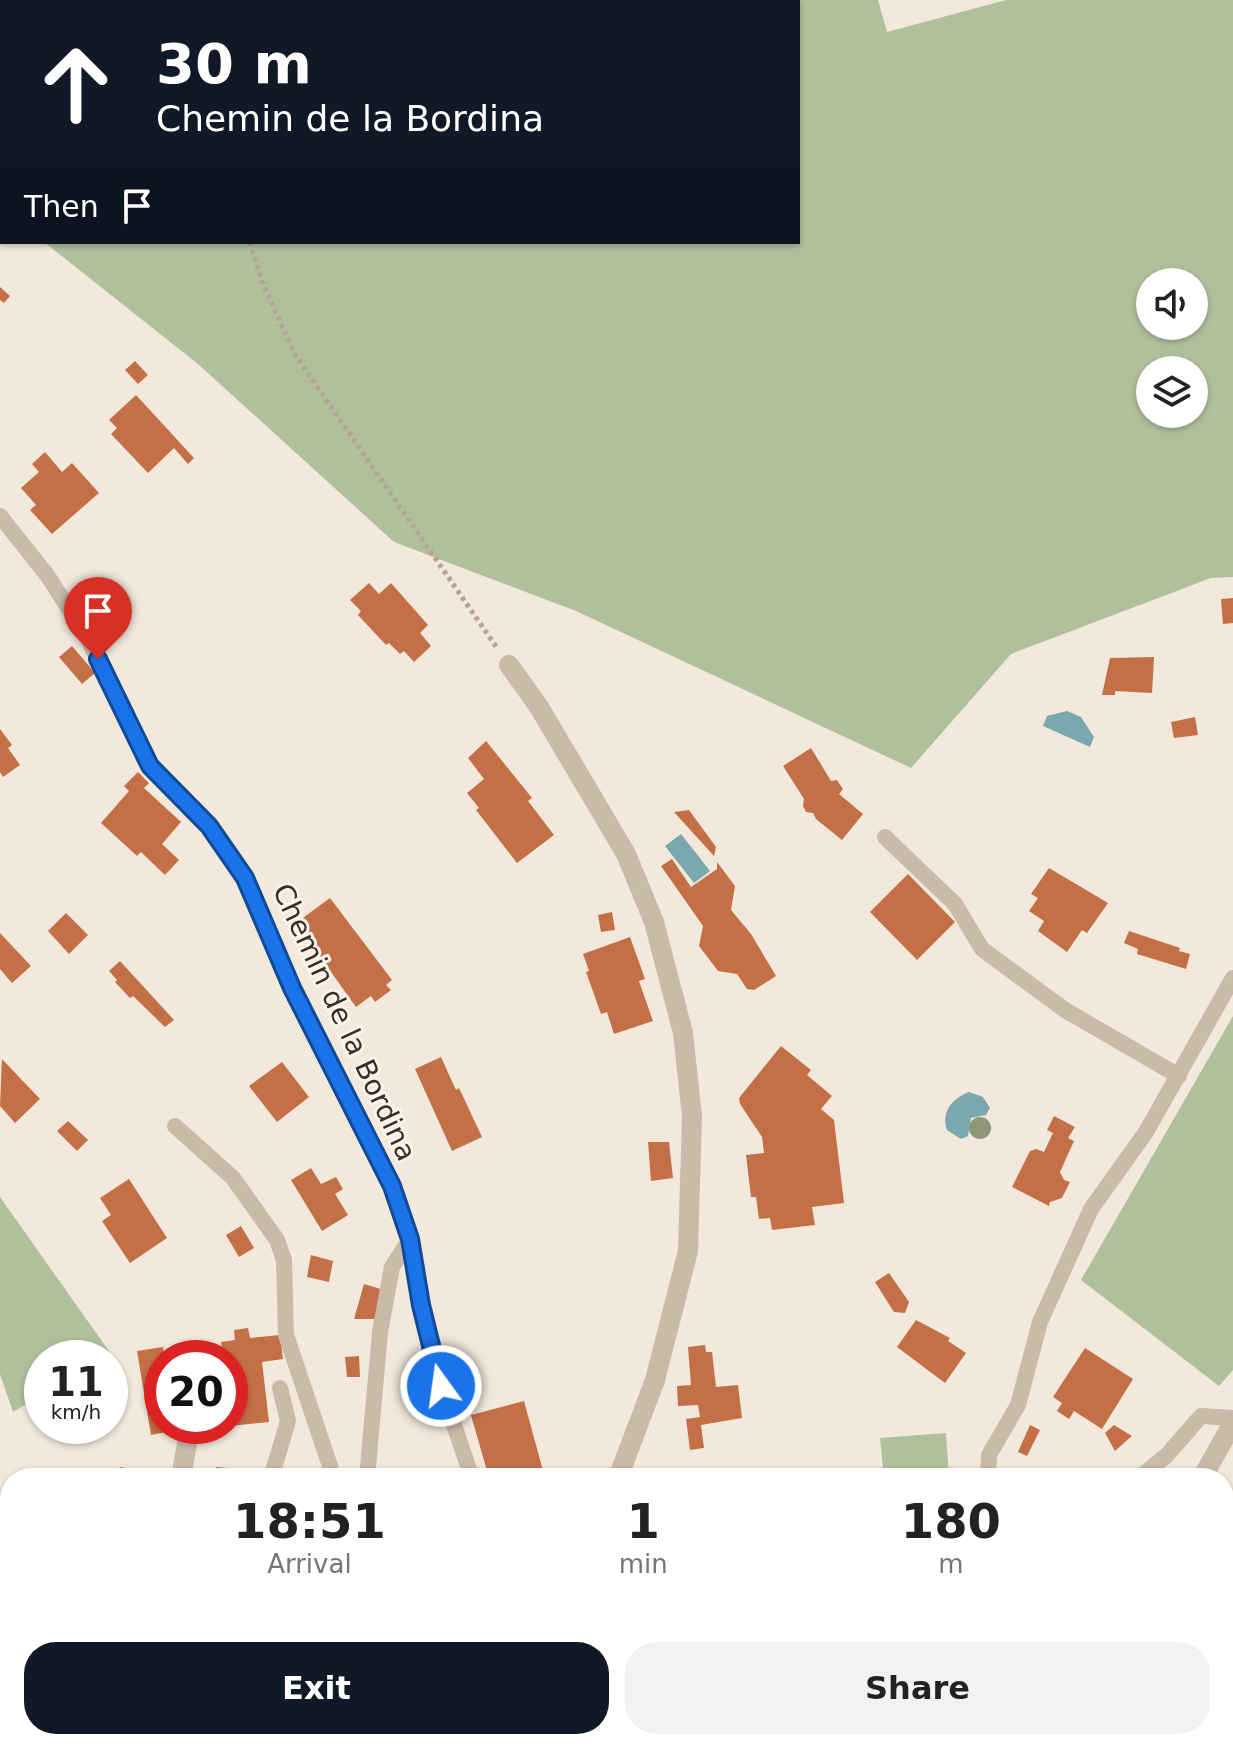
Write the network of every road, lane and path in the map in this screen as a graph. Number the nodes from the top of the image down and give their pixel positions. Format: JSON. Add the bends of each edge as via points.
{"nodes":[{"id":1,"x":251,"y":244,"type":"edge"},
{"id":2,"x":0,"y":516,"type":"edge"},
{"id":3,"x":509,"y":665,"type":"joint"},
{"id":4,"x":885,"y":837,"type":"dead end"},
{"id":5,"x":1233,"y":978,"type":"edge"},
{"id":6,"x":1179,"y":1076,"type":"junction"},
{"id":7,"x":175,"y":1126,"type":"dead end"},
{"id":8,"x":410,"y":1239,"type":"junction"},
{"id":9,"x":280,"y":1388,"type":"dead end"},
{"id":10,"x":1233,"y":1420,"type":"edge"},
{"id":11,"x":187,"y":1444,"type":"edge"},
{"id":12,"x":183,"y":1468,"type":"edge"},
{"id":13,"x":274,"y":1468,"type":"edge"},
{"id":14,"x":331,"y":1468,"type":"edge"},
{"id":15,"x":368,"y":1468,"type":"edge"},
{"id":16,"x":469,"y":1468,"type":"edge"},
{"id":17,"x":622,"y":1468,"type":"edge"},
{"id":18,"x":988,"y":1468,"type":"edge"},
{"id":19,"x":1151,"y":1468,"type":"edge"},
{"id":20,"x":1207,"y":1468,"type":"edge"}],
"edges":[{"from":1,"to":3,"type":"path","via":[[294,353]]},
{"from":2,"to":8,"type":"lane","name":"Chemin de la Bordina","via":[[87,637],[150,766],[209,826],[245,878],[292,988],[392,1186]]},
{"from":3,"to":17,"type":"street","via":[[626,854],[654,922],[683,1033],[692,1116],[688,1251],[655,1380]]},
{"from":4,"to":6,"type":"lane","via":[[955,904],[982,949],[1065,1010]]},
{"from":5,"to":6,"type":"lane"},
{"from":6,"to":18,"type":"lane","via":[[1091,1209],[1040,1322],[1018,1405],[989,1455]]},
{"from":7,"to":14,"type":"lane","via":[[233,1178],[277,1240],[284,1260],[286,1335]]},
{"from":8,"to":15,"type":"lane","via":[[392,1267],[380,1332]]},
{"from":8,"to":16,"type":"lane","name":"Chemin de la Bordina","via":[[441,1386]]},
{"from":9,"to":13,"type":"lane","via":[[288,1421]]},
{"from":10,"to":19,"type":"lane","via":[[1201,1416]]},
{"from":10,"to":20,"type":"street"},
{"from":11,"to":12,"type":"street"}]}
